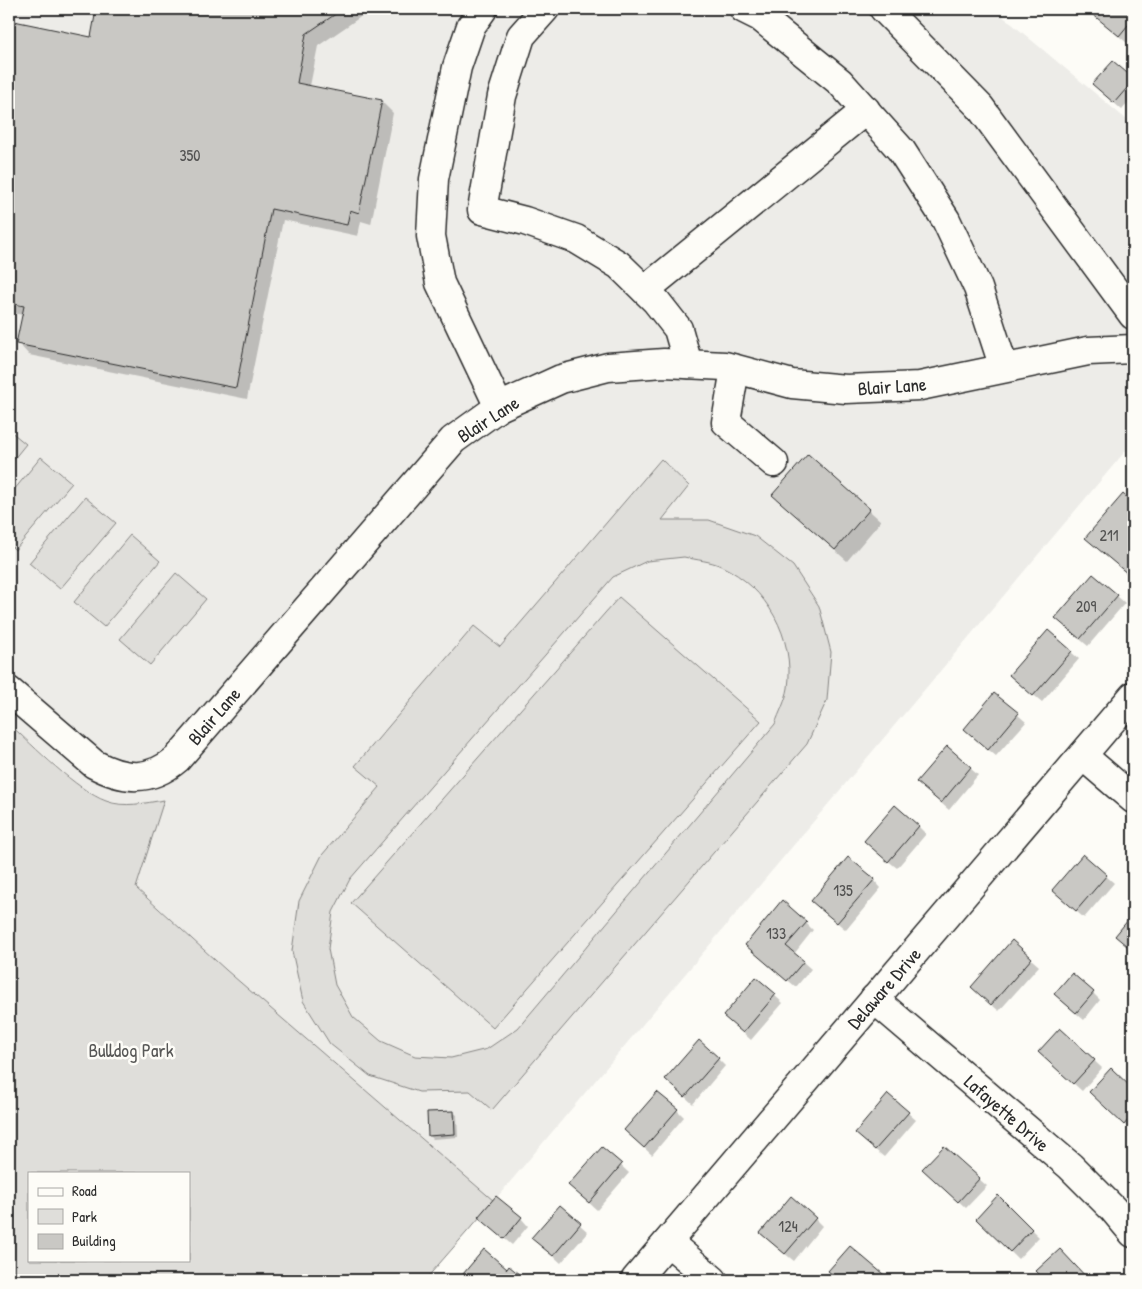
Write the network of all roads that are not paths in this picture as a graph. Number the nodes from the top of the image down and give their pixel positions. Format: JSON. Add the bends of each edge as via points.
{"nodes":[{"id":1,"x":483,"y":9,"type":"edge"},
{"id":2,"x":545,"y":9,"type":"edge"},
{"id":3,"x":744,"y":9,"type":"edge"},
{"id":4,"x":884,"y":9,"type":"edge"},
{"id":5,"x":866,"y":110,"type":"junction"},
{"id":6,"x":645,"y":290,"type":"junction"},
{"id":7,"x":1133,"y":315,"type":"edge"},
{"id":8,"x":1133,"y":350,"type":"edge"},
{"id":9,"x":688,"y":364,"type":"junction"},
{"id":10,"x":1004,"y":368,"type":"junction"},
{"id":11,"x":735,"y":369,"type":"junction"},
{"id":12,"x":499,"y":407,"type":"junction"},
{"id":13,"x":774,"y":463,"type":"dead end"},
{"id":14,"x":9,"y":691,"type":"edge"},
{"id":15,"x":1133,"y":696,"type":"edge"},
{"id":16,"x":1083,"y":756,"type":"junction"},
{"id":17,"x":1133,"y":799,"type":"edge"},
{"id":18,"x":874,"y":999,"type":"junction"},
{"id":19,"x":1133,"y":1233,"type":"edge"},
{"id":20,"x":668,"y":1242,"type":"junction"},
{"id":21,"x":635,"y":1280,"type":"edge"},
{"id":22,"x":713,"y":1280,"type":"edge"}],
"edges":[{"from":1,"to":12,"type":"street","via":[[471,26],[457,67],[434,179],[431,236],[440,283]]},
{"from":2,"to":6,"type":"street","via":[[522,36],[502,96],[482,210],[576,239],[619,266]]},
{"from":3,"to":5,"type":"street","via":[[760,17],[840,82]]},
{"from":4,"to":7,"type":"street","via":[[980,108]]},
{"from":5,"to":6,"type":"street"},
{"from":5,"to":10,"type":"street","via":[[901,150],[946,220],[978,288]]},
{"from":6,"to":9,"type":"street","via":[[678,329]]},
{"from":8,"to":10,"type":"street","name":"Blair Lane","via":[[1088,351]]},
{"from":9,"to":11,"type":"street","name":"Blair Lane"},
{"from":9,"to":12,"type":"street","name":"Blair Lane","via":[[608,367],[561,379]]},
{"from":10,"to":11,"type":"street","name":"Blair Lane","via":[[920,386],[846,389],[792,384]]},
{"from":11,"to":13,"type":"street","via":[[726,422]]},
{"from":12,"to":14,"type":"street","name":"Blair Lane","via":[[453,440],[167,768],[141,776],[108,772],[94,764]]},
{"from":15,"to":16,"type":"street","name":"Delaware Drive"},
{"from":16,"to":17,"type":"street"},
{"from":16,"to":18,"type":"street","name":"Delaware Drive"},
{"from":18,"to":19,"type":"street","name":"Lafayette Drive","via":[[1070,1166]]},
{"from":18,"to":20,"type":"street","name":"Delaware Drive"},
{"from":20,"to":21,"type":"street","name":"Delaware Drive"},
{"from":20,"to":22,"type":"street"}]}
